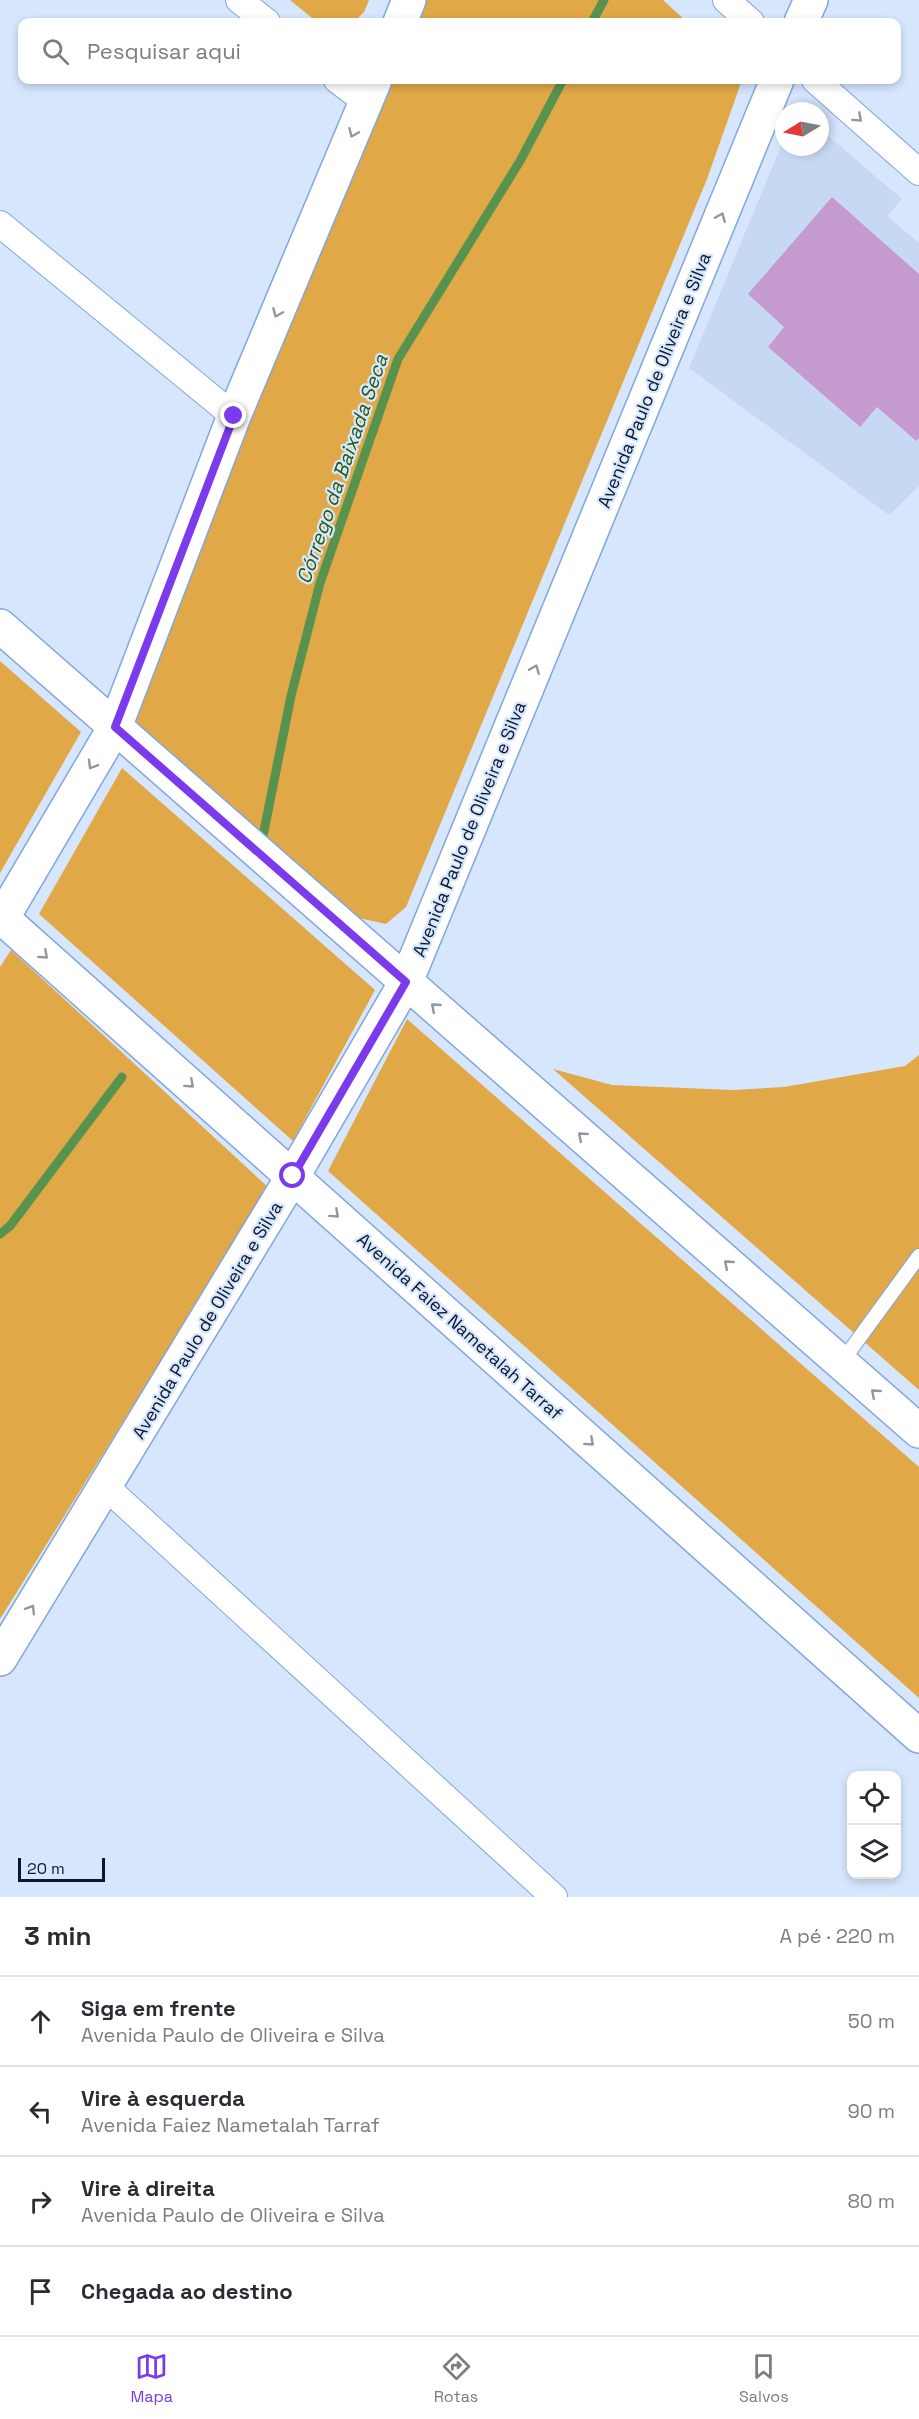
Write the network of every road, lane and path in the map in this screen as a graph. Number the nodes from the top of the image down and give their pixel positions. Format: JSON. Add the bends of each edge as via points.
{"nodes":[{"id":1,"x":239,"y":0,"type":"edge"},
{"id":2,"x":409,"y":0,"type":"edge"},
{"id":3,"x":726,"y":0,"type":"edge"},
{"id":4,"x":811,"y":0,"type":"edge"},
{"id":5,"x":262,"y":18,"type":"edge"},
{"id":6,"x":402,"y":18,"type":"edge"},
{"id":7,"x":746,"y":18,"type":"edge"},
{"id":8,"x":803,"y":18,"type":"edge"},
{"id":9,"x":349,"y":84,"type":"edge"},
{"id":10,"x":775,"y":84,"type":"edge"},
{"id":11,"x":819,"y":84,"type":"edge"},
{"id":12,"x":370,"y":91,"type":"edge"},
{"id":13,"x":919,"y":172,"type":"edge"},
{"id":14,"x":0,"y":224,"type":"edge"},
{"id":15,"x":234,"y":416,"type":"junction"},
{"id":16,"x":0,"y":626,"type":"edge"},
{"id":17,"x":115,"y":727,"type":"junction"},
{"id":18,"x":1,"y":919,"type":"edge"},
{"id":19,"x":406,"y":982,"type":"junction"},
{"id":20,"x":293,"y":1176,"type":"junction"},
{"id":21,"x":919,"y":1256,"type":"edge"},
{"id":22,"x":841,"y":1363,"type":"junction"},
{"id":23,"x":919,"y":1431,"type":"edge"},
{"id":24,"x":106,"y":1486,"type":"junction"},
{"id":25,"x":0,"y":1659,"type":"edge"},
{"id":26,"x":919,"y":1736,"type":"edge"},
{"id":27,"x":554,"y":1897,"type":"edge"}],
"edges":[{"from":1,"to":5,"type":"street"},
{"from":2,"to":6,"type":"main road"},
{"from":3,"to":7,"type":"street"},
{"from":4,"to":8,"type":"main road"},
{"from":9,"to":12,"type":"street"},
{"from":19,"to":10,"type":"main road","name":"Avenida Paulo de Oliveira e Silva","one_way":true},
{"from":11,"to":13,"type":"street","one_way":true},
{"from":12,"to":15,"type":"main road","one_way":true},
{"from":14,"to":15,"type":"street"},
{"from":15,"to":17,"type":"main road"},
{"from":16,"to":17,"type":"main road"},
{"from":17,"to":18,"type":"main road","one_way":true},
{"from":17,"to":19,"type":"main road"},
{"from":18,"to":20,"type":"main road","name":"Avenida Faiez Nametalah Tarraf","one_way":true},
{"from":19,"to":20,"type":"main road","name":"Avenida Paulo de Oliveira e Silva"},
{"from":22,"to":19,"type":"main road","one_way":true},
{"from":20,"to":24,"type":"main road","name":"Avenida Paulo de Oliveira e Silva"},
{"from":20,"to":26,"type":"main road","name":"Avenida Faiez Nametalah Tarraf","one_way":true},
{"from":21,"to":22,"type":"lane"},
{"from":23,"to":22,"type":"main road","one_way":true},
{"from":25,"to":24,"type":"main road","name":"Avenida Paulo de Oliveira e Silva","one_way":true},
{"from":24,"to":27,"type":"street"}]}
